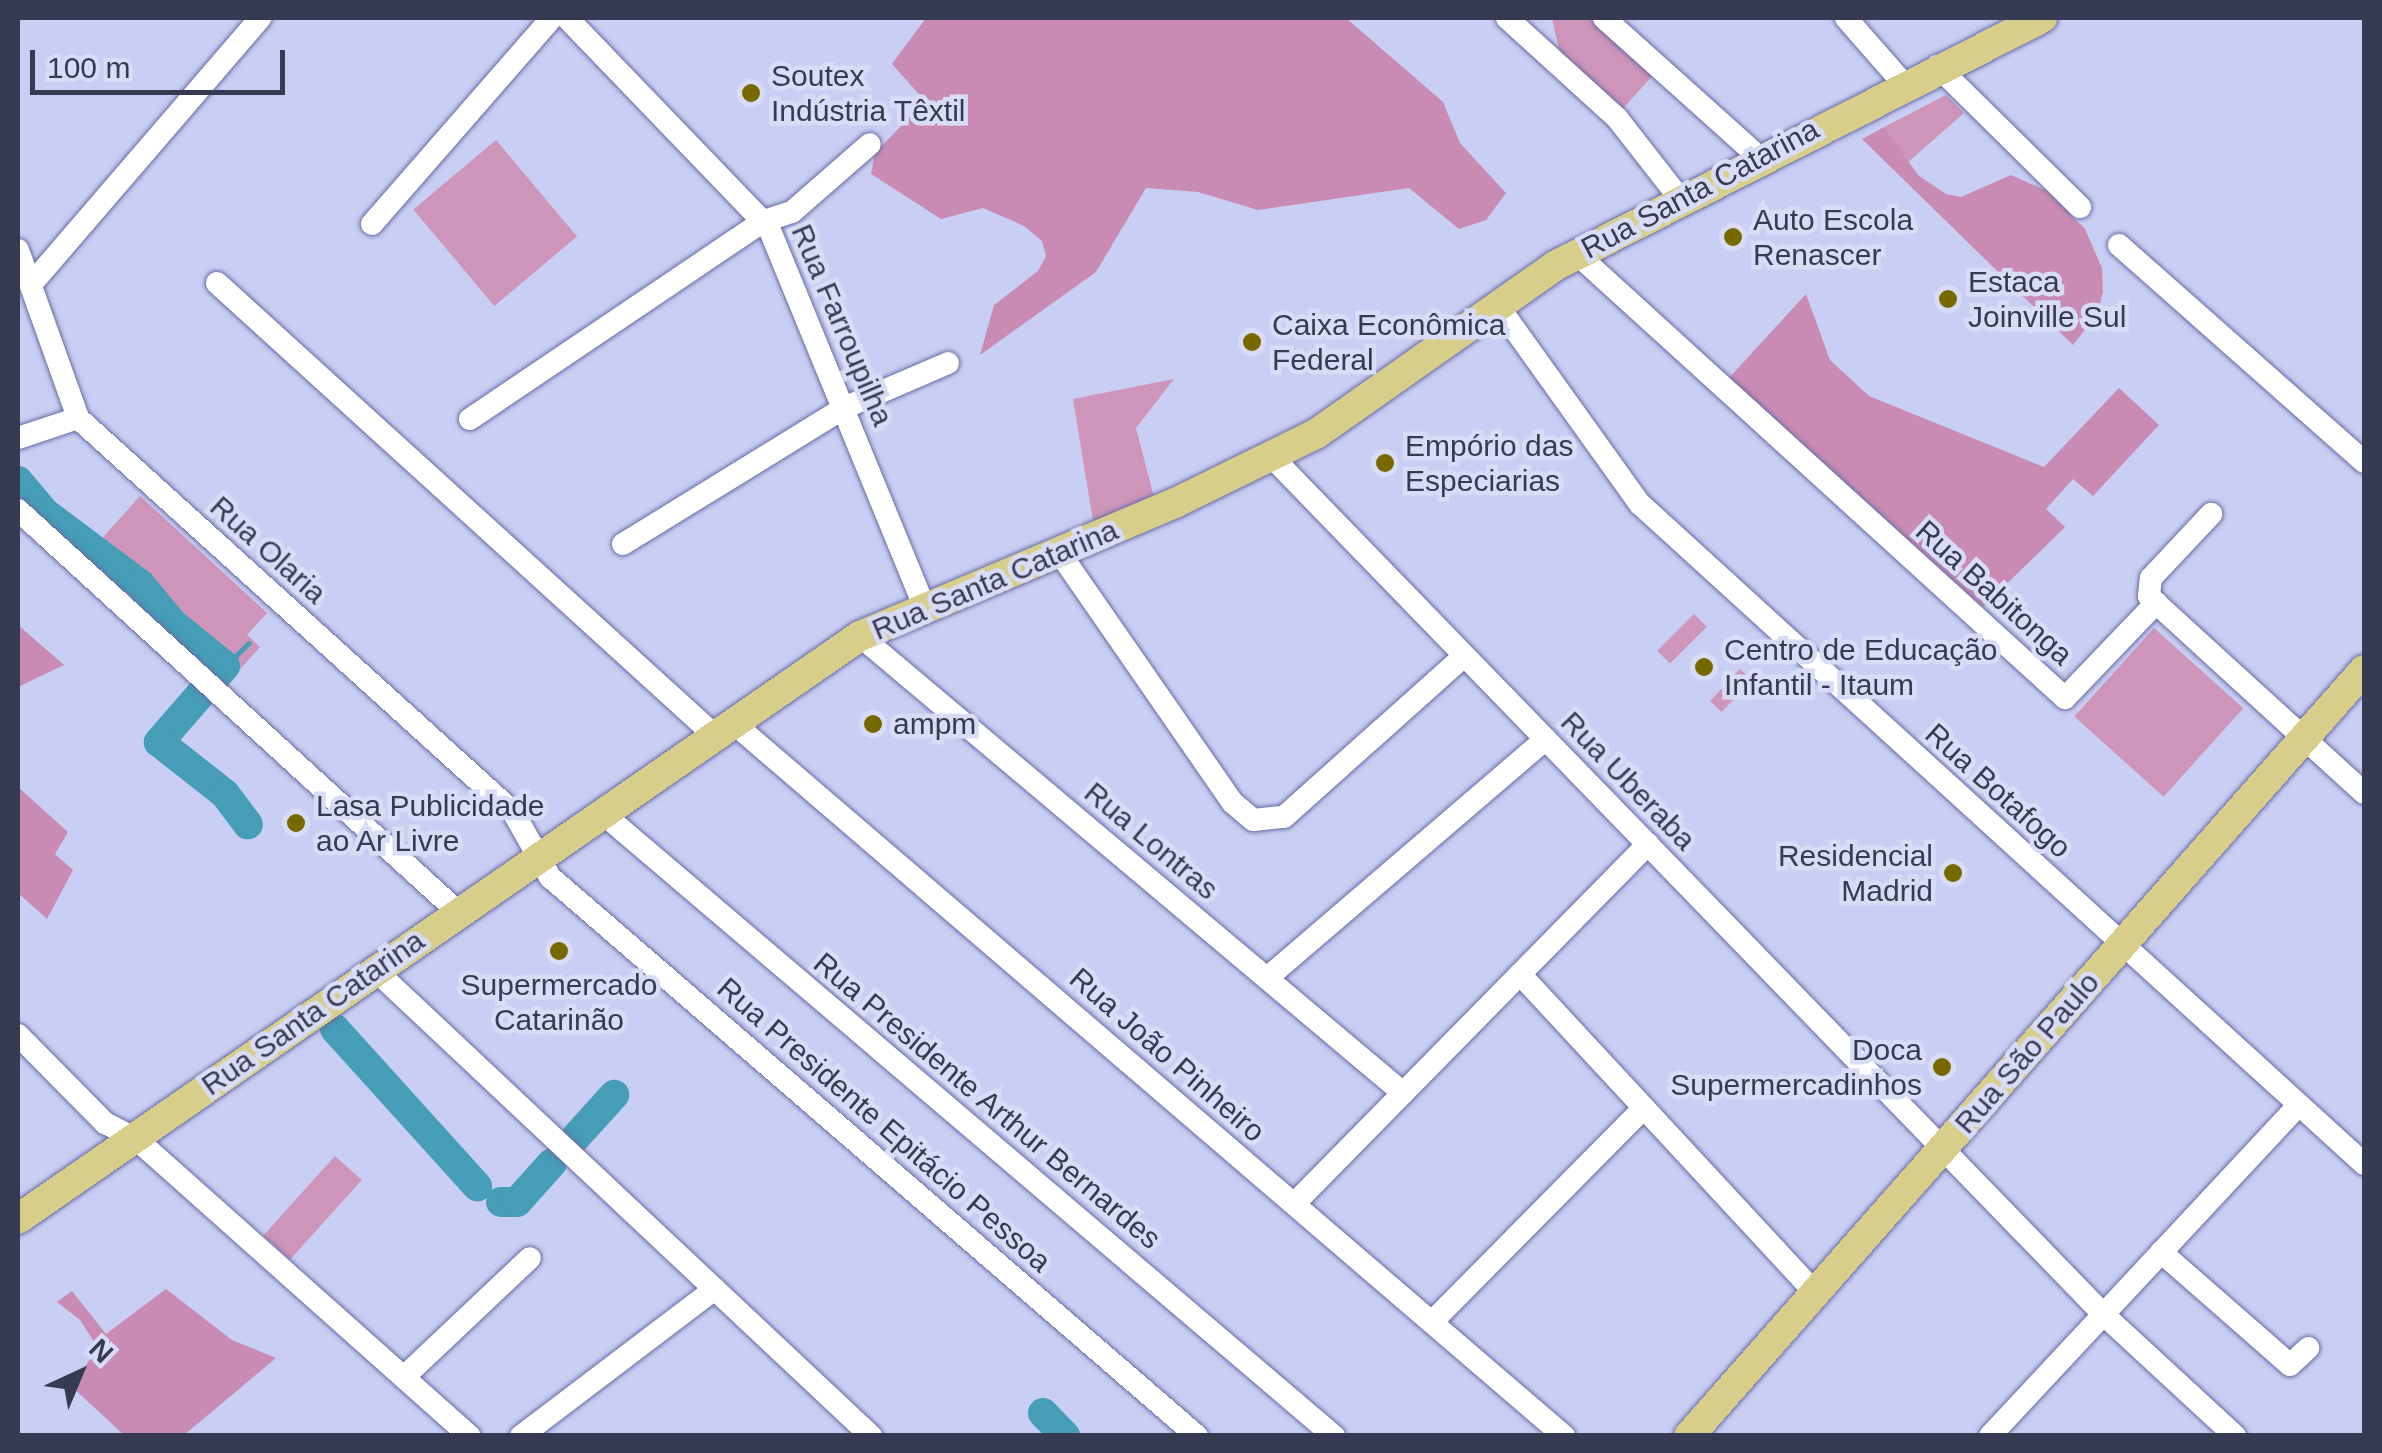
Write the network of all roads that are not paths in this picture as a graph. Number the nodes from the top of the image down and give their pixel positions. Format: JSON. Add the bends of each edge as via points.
{"nodes":[{"id":1,"x":260,"y":18,"type":"edge"},
{"id":2,"x":552,"y":18,"type":"edge"},
{"id":3,"x":568,"y":18,"type":"edge"},
{"id":4,"x":1507,"y":18,"type":"edge"},
{"id":5,"x":1604,"y":18,"type":"edge"},
{"id":6,"x":1846,"y":18,"type":"edge"},
{"id":7,"x":2060,"y":18,"type":"edge"},
{"id":8,"x":2025,"y":21,"type":"edge"},
{"id":9,"x":1937,"y":66,"type":"junction"},
{"id":10,"x":1903,"y":83,"type":"junction"},
{"id":11,"x":870,"y":144,"type":"dead end"},
{"id":12,"x":1760,"y":158,"type":"junction"},
{"id":13,"x":1682,"y":200,"type":"junction"},
{"id":14,"x":2080,"y":207,"type":"dead end"},
{"id":15,"x":764,"y":220,"type":"junction"},
{"id":16,"x":372,"y":224,"type":"dead end"},
{"id":17,"x":2119,"y":246,"type":"dead end"},
{"id":18,"x":18,"y":250,"type":"edge"},
{"id":19,"x":1577,"y":254,"type":"junction"},
{"id":20,"x":34,"y":281,"type":"junction"},
{"id":21,"x":218,"y":283,"type":"dead end"},
{"id":22,"x":1498,"y":306,"type":"junction"},
{"id":23,"x":948,"y":363,"type":"dead end"},
{"id":24,"x":846,"y":407,"type":"junction"},
{"id":25,"x":78,"y":418,"type":"junction"},
{"id":26,"x":470,"y":419,"type":"dead end"},
{"id":27,"x":18,"y":438,"type":"edge"},
{"id":28,"x":1271,"y":456,"type":"junction"},
{"id":29,"x":2364,"y":462,"type":"edge"},
{"id":30,"x":18,"y":510,"type":"edge"},
{"id":31,"x":2210,"y":514,"type":"dead end"},
{"id":32,"x":623,"y":544,"type":"dead end"},
{"id":33,"x":1059,"y":552,"type":"junction"},
{"id":34,"x":2156,"y":603,"type":"junction"},
{"id":35,"x":924,"y":605,"type":"junction"},
{"id":36,"x":860,"y":636,"type":"junction"},
{"id":37,"x":1464,"y":656,"type":"junction"},
{"id":38,"x":2364,"y":670,"type":"edge"},
{"id":39,"x":722,"y":727,"type":"junction"},
{"id":40,"x":2304,"y":738,"type":"junction"},
{"id":41,"x":1546,"y":739,"type":"junction"},
{"id":42,"x":2364,"y":793,"type":"edge"},
{"id":43,"x":601,"y":812,"type":"junction"},
{"id":44,"x":1648,"y":844,"type":"junction"},
{"id":45,"x":538,"y":856,"type":"junction"},
{"id":46,"x":458,"y":912,"type":"junction"},
{"id":47,"x":2122,"y":944,"type":"junction"},
{"id":48,"x":375,"y":970,"type":"junction"},
{"id":49,"x":1520,"y":974,"type":"junction"},
{"id":50,"x":1267,"y":978,"type":"junction"},
{"id":51,"x":18,"y":1034,"type":"edge"},
{"id":52,"x":1403,"y":1092,"type":"junction"},
{"id":53,"x":2299,"y":1104,"type":"junction"},
{"id":54,"x":1644,"y":1108,"type":"junction"},
{"id":55,"x":135,"y":1138,"type":"junction"},
{"id":56,"x":1943,"y":1148,"type":"junction"},
{"id":57,"x":2364,"y":1164,"type":"edge"},
{"id":58,"x":1294,"y":1204,"type":"junction"},
{"id":59,"x":18,"y":1218,"type":"edge"},
{"id":60,"x":2161,"y":1252,"type":"junction"},
{"id":61,"x":530,"y":1258,"type":"dead end"},
{"id":62,"x":714,"y":1289,"type":"junction"},
{"id":63,"x":1815,"y":1293,"type":"junction"},
{"id":64,"x":2103,"y":1314,"type":"junction"},
{"id":65,"x":1432,"y":1322,"type":"junction"},
{"id":66,"x":2308,"y":1348,"type":"dead end"},
{"id":67,"x":404,"y":1377,"type":"junction"},
{"id":68,"x":469,"y":1436,"type":"edge"},
{"id":69,"x":521,"y":1436,"type":"edge"},
{"id":70,"x":871,"y":1436,"type":"edge"},
{"id":71,"x":1197,"y":1436,"type":"edge"},
{"id":72,"x":1334,"y":1436,"type":"edge"},
{"id":73,"x":1564,"y":1436,"type":"edge"},
{"id":74,"x":1689,"y":1436,"type":"edge"},
{"id":75,"x":1990,"y":1436,"type":"edge"},
{"id":76,"x":2235,"y":1436,"type":"edge"}],
"edges":[{"from":1,"to":20,"type":"street"},
{"from":2,"to":16,"type":"street"},
{"from":3,"to":15,"type":"street","name":"Rua Farroupilha"},
{"from":4,"to":13,"type":"street","via":[[1617,118]]},
{"from":5,"to":12,"type":"street"},
{"from":6,"to":10,"type":"street"},
{"from":7,"to":8,"type":"main road","name":"Rua Santa Catarina"},
{"from":8,"to":9,"type":"main road","name":"Rua Santa Catarina"},
{"from":9,"to":10,"type":"main road","name":"Rua Santa Catarina"},
{"from":9,"to":14,"type":"street"},
{"from":10,"to":12,"type":"main road","name":"Rua Santa Catarina"},
{"from":11,"to":15,"type":"street","via":[[792,212]]},
{"from":12,"to":13,"type":"main road","name":"Rua Santa Catarina"},
{"from":13,"to":19,"type":"main road","name":"Rua Santa Catarina"},
{"from":15,"to":24,"type":"street","name":"Rua Farroupilha"},
{"from":15,"to":26,"type":"street"},
{"from":17,"to":29,"type":"street"},
{"from":18,"to":20,"type":"street"},
{"from":19,"to":22,"type":"main road","name":"Rua Santa Catarina"},
{"from":19,"to":34,"type":"street","name":"Rua Babitonga","via":[[2065,698]]},
{"from":20,"to":25,"type":"street"},
{"from":21,"to":39,"type":"street","name":"Rua João Pinheiro"},
{"from":22,"to":28,"type":"main road","name":"Rua Santa Catarina","via":[[1350,414]]},
{"from":22,"to":47,"type":"street","name":"Rua Botafogo","via":[[1640,504]]},
{"from":23,"to":24,"type":"street"},
{"from":24,"to":32,"type":"street"},
{"from":24,"to":35,"type":"street","name":"Rua Farroupilha"},
{"from":25,"to":27,"type":"street"},
{"from":25,"to":45,"type":"street","name":"Rua Olaria","via":[[513,812]]},
{"from":28,"to":33,"type":"main road","name":"Rua Santa Catarina"},
{"from":28,"to":37,"type":"street","name":"Rua Uberaba"},
{"from":30,"to":46,"type":"street"},
{"from":31,"to":34,"type":"street","via":[[2152,578]]},
{"from":33,"to":35,"type":"main road","name":"Rua Santa Catarina"},
{"from":33,"to":37,"type":"street","via":[[1233,803],[1264,822],[1284,817]]},
{"from":34,"to":40,"type":"street"},
{"from":35,"to":36,"type":"main road","name":"Rua Santa Catarina"},
{"from":36,"to":39,"type":"main road","name":"Rua Santa Catarina"},
{"from":36,"to":50,"type":"street","name":"Rua Lontras"},
{"from":37,"to":41,"type":"street","name":"Rua Uberaba"},
{"from":38,"to":40,"type":"main road","name":"Rua São Paulo"},
{"from":39,"to":43,"type":"main road","name":"Rua Santa Catarina"},
{"from":39,"to":58,"type":"street","name":"Rua João Pinheiro"},
{"from":40,"to":42,"type":"street"},
{"from":40,"to":47,"type":"main road","name":"Rua São Paulo"},
{"from":41,"to":44,"type":"street","name":"Rua Uberaba"},
{"from":41,"to":50,"type":"street"},
{"from":43,"to":45,"type":"main road","name":"Rua Santa Catarina"},
{"from":43,"to":72,"type":"street","name":"Rua Presidente Arthur Bernardes"},
{"from":44,"to":49,"type":"street"},
{"from":44,"to":56,"type":"street","name":"Rua Uberaba"},
{"from":45,"to":46,"type":"main road","name":"Rua Santa Catarina"},
{"from":45,"to":71,"type":"street","name":"Rua Presidente Epitácio Pessoa","via":[[550,877]]},
{"from":46,"to":48,"type":"main road","name":"Rua Santa Catarina"},
{"from":47,"to":53,"type":"street","name":"Rua Botafogo"},
{"from":47,"to":56,"type":"main road","name":"Rua São Paulo"},
{"from":48,"to":55,"type":"main road","name":"Rua Santa Catarina"},
{"from":48,"to":62,"type":"street"},
{"from":49,"to":52,"type":"street"},
{"from":49,"to":54,"type":"street"},
{"from":50,"to":52,"type":"street","name":"Rua Lontras"},
{"from":51,"to":55,"type":"street","via":[[106,1123]]},
{"from":52,"to":58,"type":"street"},
{"from":53,"to":57,"type":"street","name":"Rua Botafogo"},
{"from":53,"to":60,"type":"street"},
{"from":54,"to":63,"type":"street"},
{"from":54,"to":65,"type":"street"},
{"from":55,"to":59,"type":"main road","name":"Rua Santa Catarina"},
{"from":55,"to":67,"type":"street"},
{"from":56,"to":63,"type":"main road","name":"Rua São Paulo"},
{"from":56,"to":64,"type":"street","name":"Rua Uberaba"},
{"from":58,"to":65,"type":"street","name":"Rua João Pinheiro"},
{"from":60,"to":64,"type":"street"},
{"from":60,"to":66,"type":"street","via":[[2290,1365]]},
{"from":61,"to":67,"type":"street"},
{"from":62,"to":69,"type":"street"},
{"from":62,"to":70,"type":"street"},
{"from":63,"to":74,"type":"main road","name":"Rua São Paulo"},
{"from":64,"to":75,"type":"street"},
{"from":64,"to":76,"type":"street","name":"Rua Uberaba"},
{"from":65,"to":73,"type":"street","name":"Rua João Pinheiro"},
{"from":67,"to":68,"type":"street"}]}
